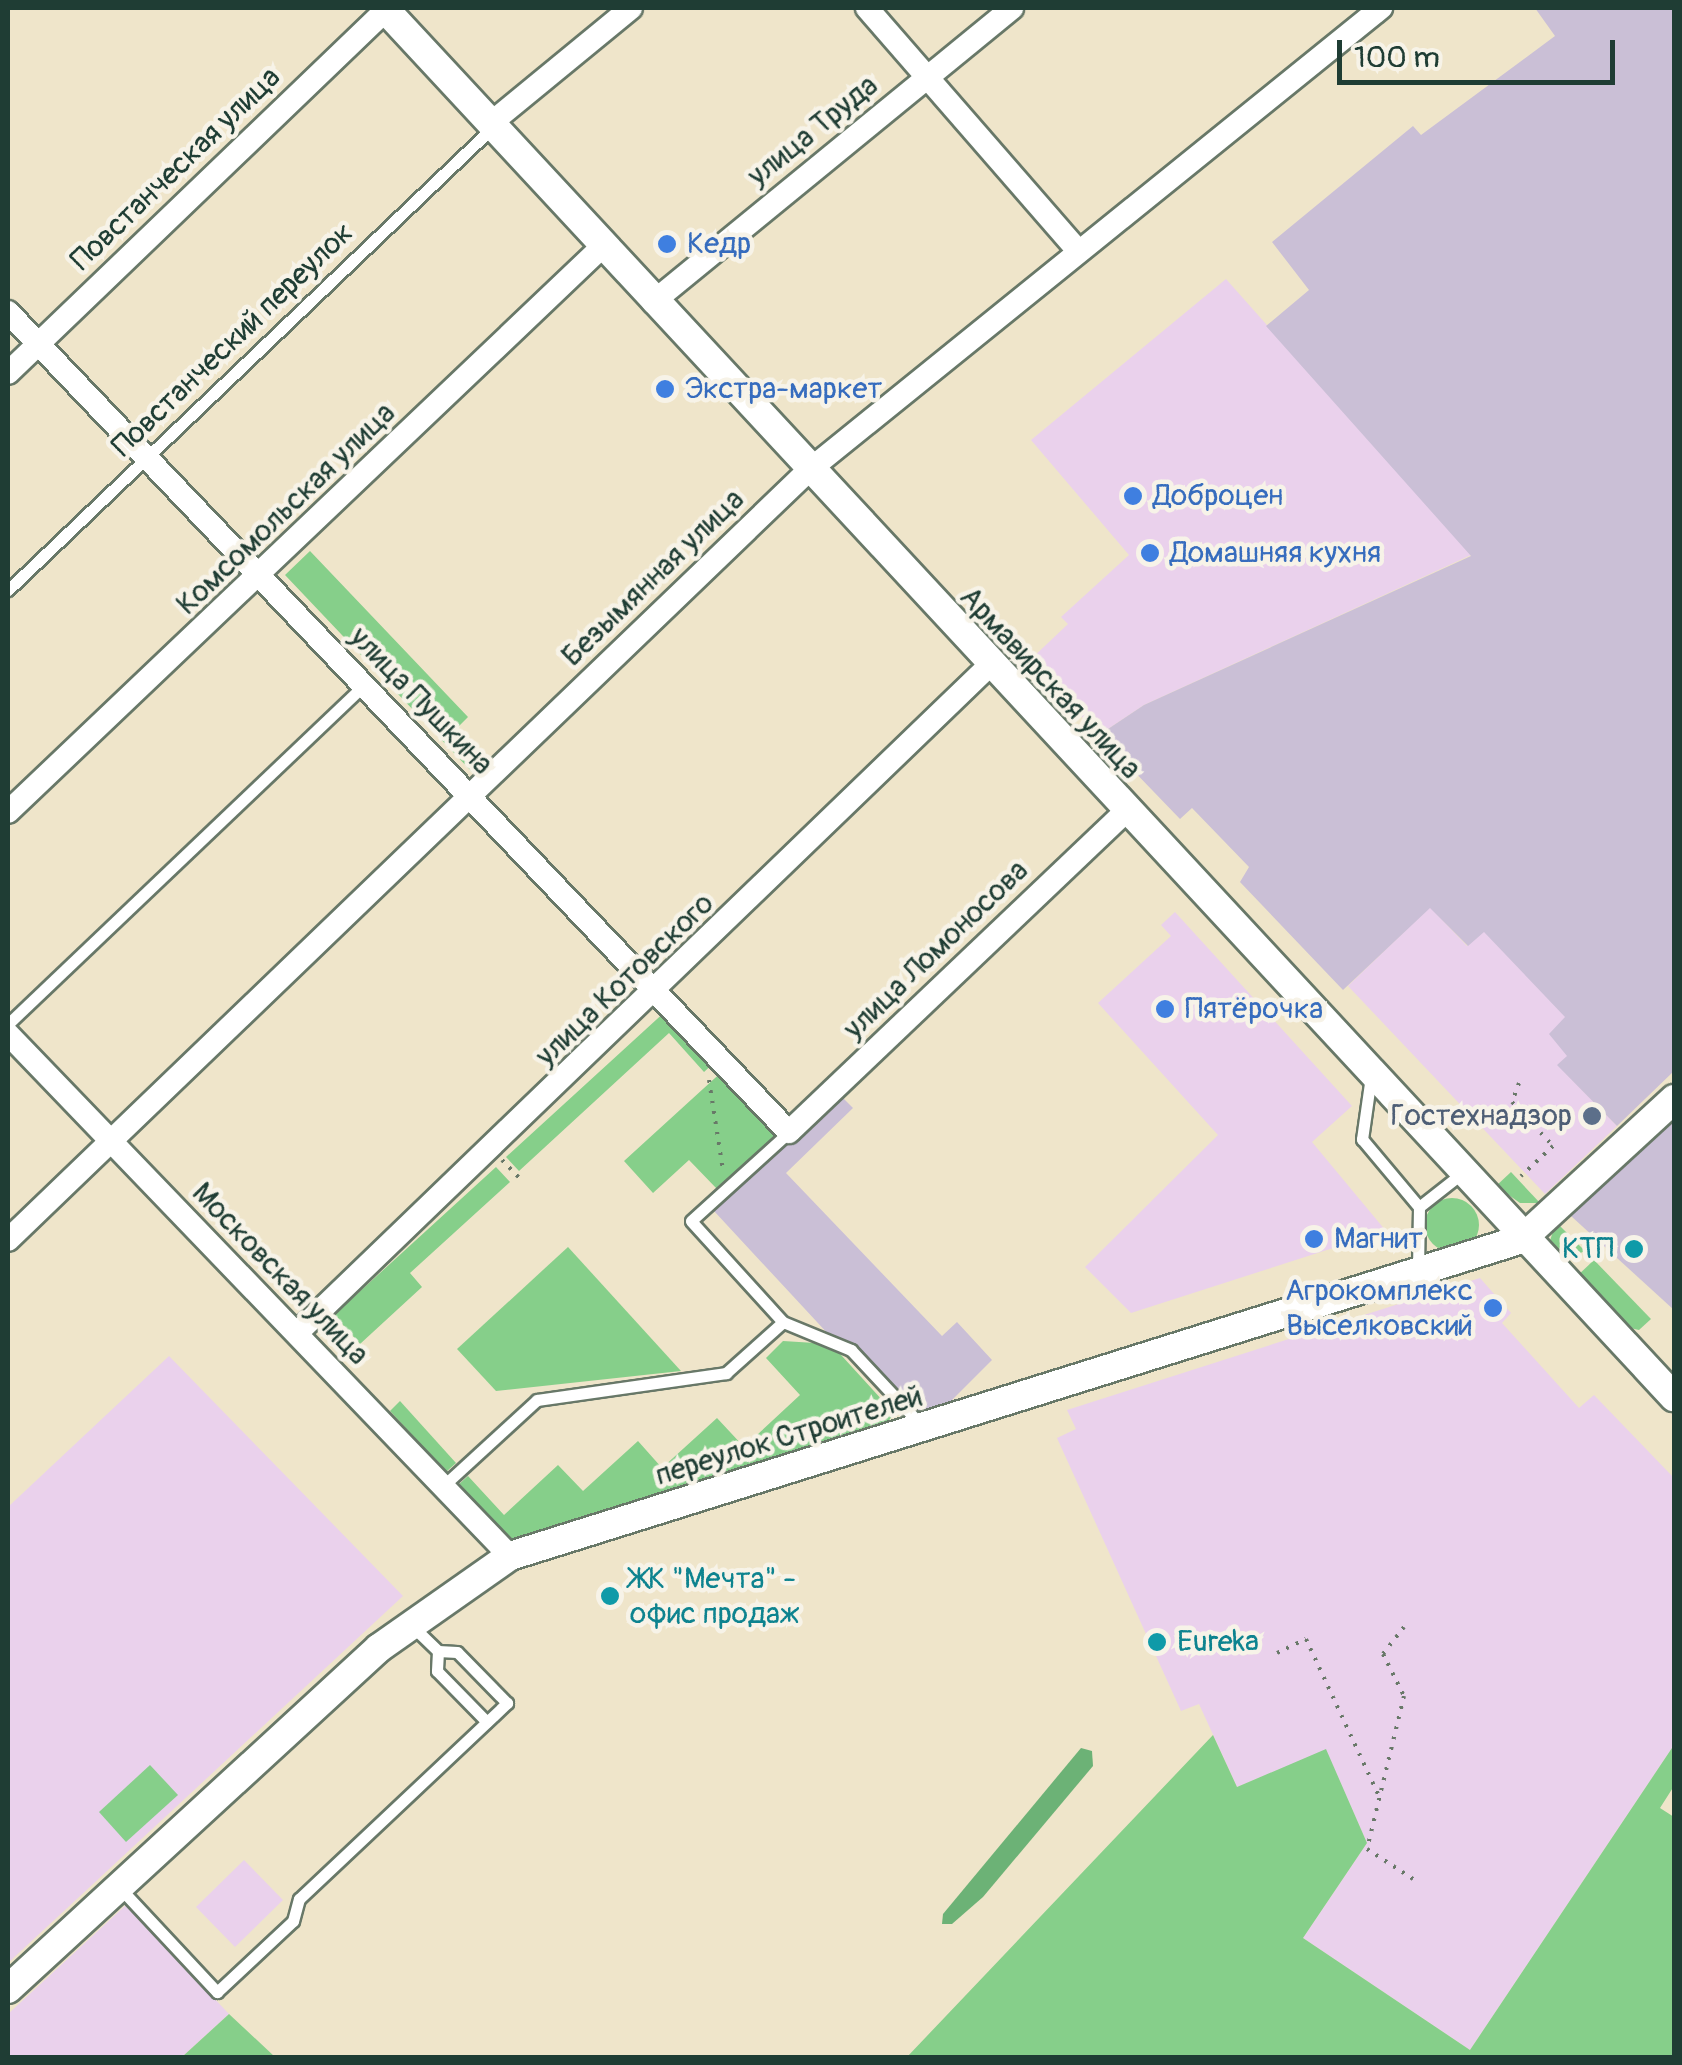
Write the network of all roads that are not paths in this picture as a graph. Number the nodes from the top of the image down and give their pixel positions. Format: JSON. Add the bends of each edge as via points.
{"nodes":[{"id":1,"x":385,"y":8,"type":"edge"},
{"id":2,"x":631,"y":8,"type":"edge"},
{"id":3,"x":867,"y":8,"type":"edge"},
{"id":4,"x":1012,"y":8,"type":"edge"},
{"id":5,"x":1381,"y":8,"type":"edge"},
{"id":6,"x":927,"y":76,"type":"junction"},
{"id":7,"x":492,"y":125,"type":"junction"},
{"id":8,"x":603,"y":246,"type":"junction"},
{"id":9,"x":1077,"y":250,"type":"junction"},
{"id":10,"x":653,"y":302,"type":"junction"},
{"id":11,"x":8,"y":312,"type":"edge"},
{"id":12,"x":38,"y":343,"type":"junction"},
{"id":13,"x":8,"y":372,"type":"edge"},
{"id":14,"x":146,"y":456,"type":"junction"},
{"id":15,"x":808,"y":470,"type":"junction"},
{"id":16,"x":260,"y":576,"type":"junction"},
{"id":17,"x":8,"y":590,"type":"edge"},
{"id":18,"x":990,"y":666,"type":"junction"},
{"id":19,"x":364,"y":684,"type":"junction"},
{"id":20,"x":469,"y":795,"type":"junction"},
{"id":21,"x":8,"y":812,"type":"edge"},
{"id":22,"x":1125,"y":812,"type":"junction"},
{"id":23,"x":659,"y":989,"type":"junction"},
{"id":24,"x":8,"y":1024,"type":"edge"},
{"id":25,"x":8,"y":1034,"type":"edge"},
{"id":26,"x":1371,"y":1076,"type":"junction"},
{"id":27,"x":1674,"y":1099,"type":"edge"},
{"id":28,"x":788,"y":1132,"type":"junction"},
{"id":29,"x":110,"y":1142,"type":"junction"},
{"id":30,"x":1461,"y":1174,"type":"junction"},
{"id":31,"x":1419,"y":1207,"type":"junction"},
{"id":32,"x":1522,"y":1239,"type":"junction"},
{"id":33,"x":8,"y":1240,"type":"edge"},
{"id":34,"x":1418,"y":1274,"type":"junction"},
{"id":35,"x":783,"y":1322,"type":"junction"},
{"id":36,"x":297,"y":1334,"type":"junction"},
{"id":37,"x":1674,"y":1397,"type":"edge"},
{"id":38,"x":924,"y":1428,"type":"junction"},
{"id":39,"x":443,"y":1486,"type":"junction"},
{"id":40,"x":510,"y":1556,"type":"junction"},
{"id":41,"x":410,"y":1623,"type":"junction"},
{"id":42,"x":438,"y":1652,"type":"junction"},
{"id":43,"x":487,"y":1722,"type":"junction"},
{"id":44,"x":119,"y":1887,"type":"junction"},
{"id":45,"x":8,"y":1989,"type":"edge"}],
"edges":[{"from":1,"to":7,"type":"street","name":"Армавирская улица"},
{"from":1,"to":12,"type":"street","name":"Повстанческая улица"},
{"from":2,"to":7,"type":"street"},
{"from":3,"to":6,"type":"street"},
{"from":4,"to":6,"type":"street","name":"улица Труда"},
{"from":5,"to":9,"type":"street","name":"Безымянная улица"},
{"from":6,"to":9,"type":"street"},
{"from":6,"to":10,"type":"street","name":"улица Труда"},
{"from":7,"to":8,"type":"street","name":"Армавирская улица"},
{"from":7,"to":14,"type":"lane","name":"Повстанческий переулок"},
{"from":8,"to":10,"type":"street","name":"Армавирская улица"},
{"from":8,"to":16,"type":"street","name":"Комсомольская улица"},
{"from":9,"to":15,"type":"street","name":"Безымянная улица"},
{"from":10,"to":15,"type":"street","name":"Армавирская улица"},
{"from":11,"to":12,"type":"street","name":"улица Пушкина"},
{"from":12,"to":13,"type":"street","name":"Повстанческая улица"},
{"from":12,"to":14,"type":"street","name":"улица Пушкина"},
{"from":14,"to":16,"type":"street","name":"улица Пушкина"},
{"from":14,"to":17,"type":"lane","name":"Повстанческий переулок"},
{"from":15,"to":18,"type":"street","name":"Армавирская улица"},
{"from":15,"to":20,"type":"street","name":"Безымянная улица"},
{"from":16,"to":19,"type":"street","name":"улица Пушкина"},
{"from":16,"to":21,"type":"street","name":"Комсомольская улица"},
{"from":18,"to":22,"type":"street","name":"Армавирская улица"},
{"from":18,"to":23,"type":"street","name":"улица Котовского"},
{"from":19,"to":20,"type":"street","name":"улица Пушкина"},
{"from":19,"to":24,"type":"lane"},
{"from":20,"to":23,"type":"street","name":"улица Пушкина"},
{"from":20,"to":29,"type":"street","name":"Безымянная улица"},
{"from":22,"to":26,"type":"street","name":"Армавирская улица"},
{"from":22,"to":28,"type":"street","name":"улица Ломоносова"},
{"from":23,"to":28,"type":"street","name":"улица Пушкина"},
{"from":23,"to":36,"type":"street","name":"улица Котовского"},
{"from":25,"to":29,"type":"street","name":"Московская улица"},
{"from":26,"to":30,"type":"street","name":"Армавирская улица"},
{"from":26,"to":31,"type":"lane","via":[[1362,1139]]},
{"from":27,"to":32,"type":"street","name":"переулок Строителей"},
{"from":28,"to":35,"type":"lane","via":[[691,1221]]},
{"from":29,"to":33,"type":"street","name":"Безымянная улица"},
{"from":29,"to":36,"type":"street","name":"Московская улица"},
{"from":30,"to":31,"type":"lane"},
{"from":30,"to":32,"type":"street","name":"Армавирская улица"},
{"from":31,"to":34,"type":"lane"},
{"from":32,"to":34,"type":"street","name":"переулок Строителей"},
{"from":32,"to":37,"type":"street","name":"Армавирская улица"},
{"from":34,"to":38,"type":"street","name":"переулок Строителей"},
{"from":35,"to":38,"type":"lane","via":[[852,1350]]},
{"from":35,"to":39,"type":"lane","via":[[726,1374],[537,1400]]},
{"from":36,"to":39,"type":"street","name":"Московская улица"},
{"from":38,"to":40,"type":"street","name":"переулок Строителей"},
{"from":39,"to":40,"type":"street","name":"Московская улица"},
{"from":40,"to":41,"type":"street","name":"переулок Строителей"},
{"from":41,"to":42,"type":"lane"},
{"from":41,"to":44,"type":"street","name":"переулок Строителей"},
{"from":42,"to":43,"type":"lane","via":[[437,1670]]},
{"from":42,"to":43,"type":"lane","via":[[457,1652],[507,1703]]},
{"from":43,"to":44,"type":"lane","via":[[299,1898],[294,1921],[217,1992]]},
{"from":44,"to":45,"type":"street","name":"переулок Строителей"}]}
